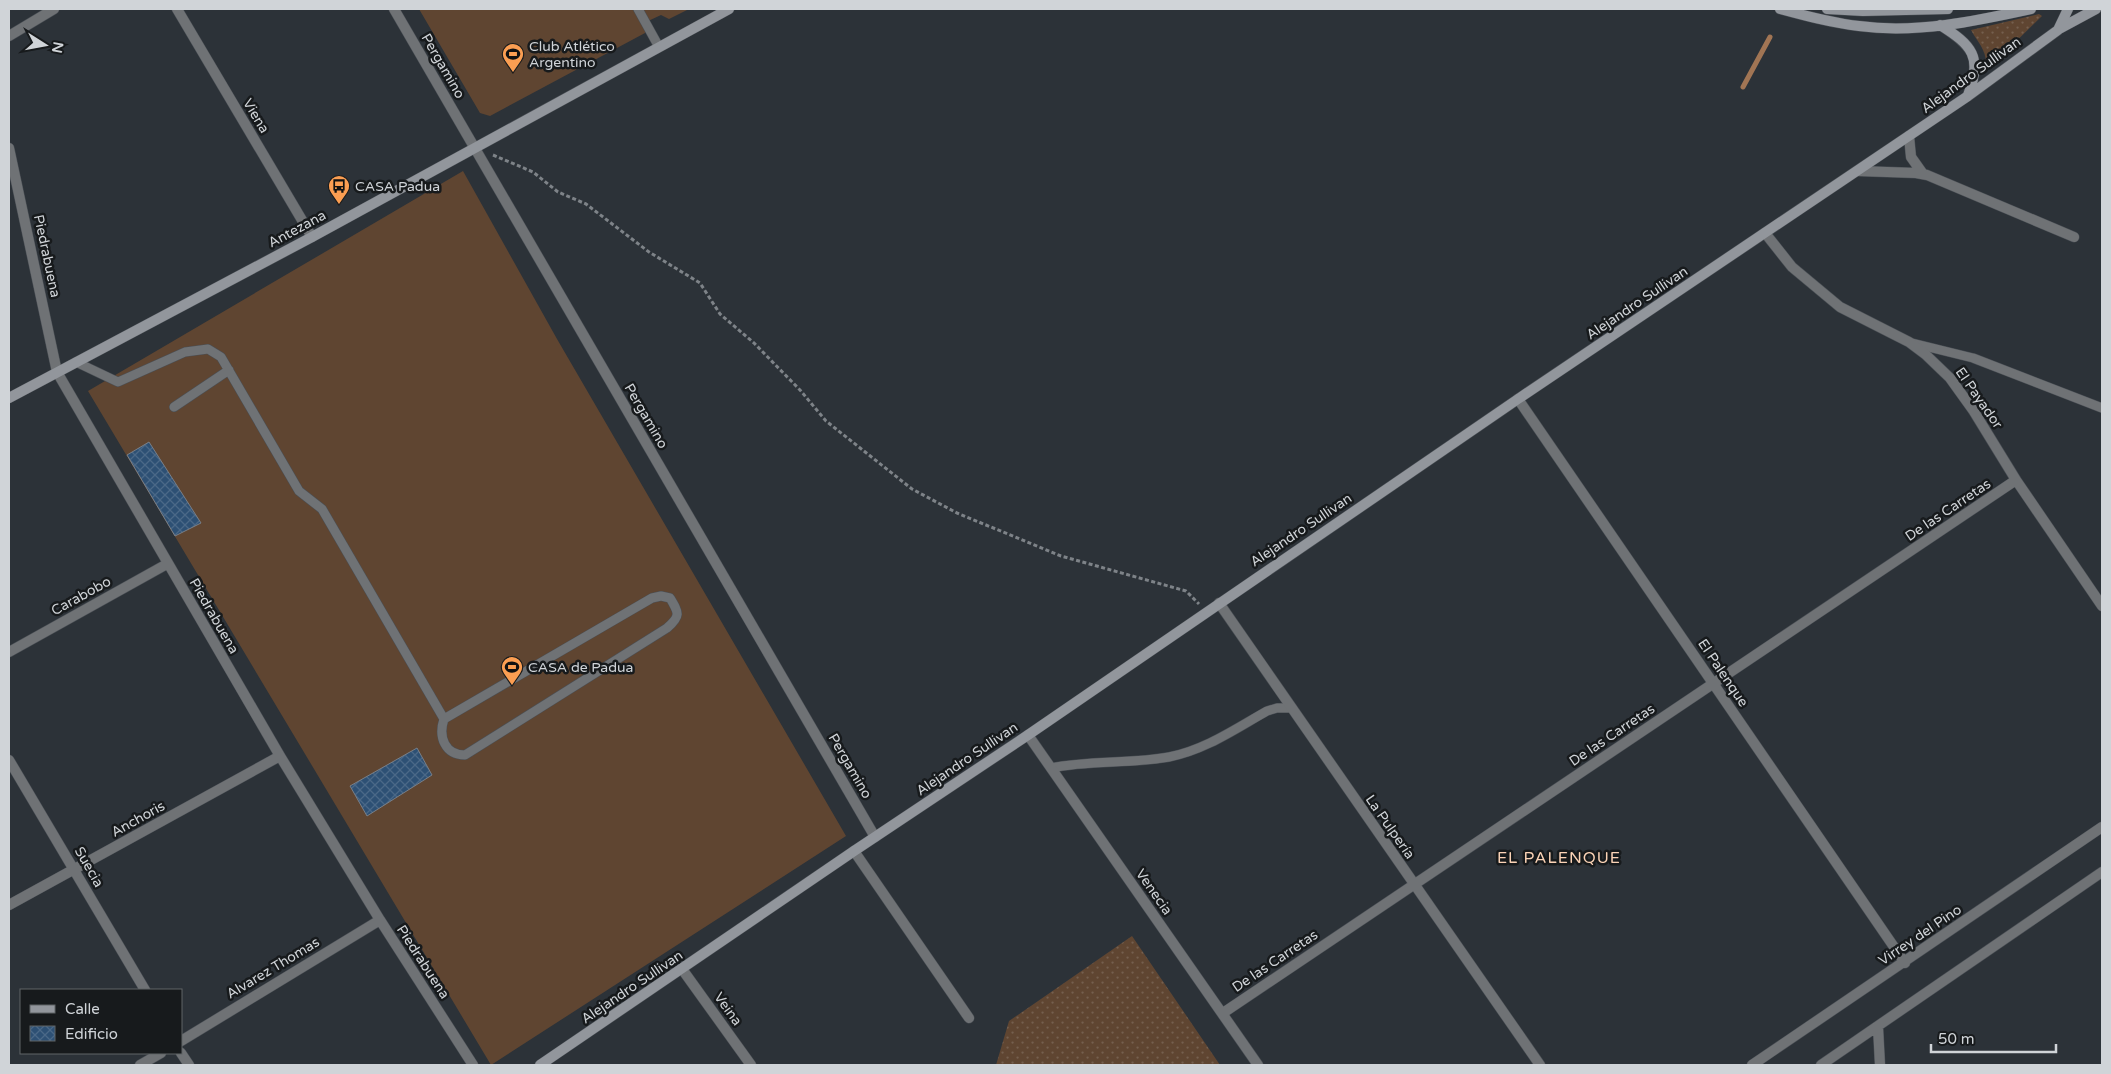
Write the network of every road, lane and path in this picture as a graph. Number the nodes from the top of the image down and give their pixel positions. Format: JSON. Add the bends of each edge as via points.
{"nodes":[{"id":1,"x":54,"y":9,"type":"edge"},
{"id":2,"x":177,"y":9,"type":"edge"},
{"id":3,"x":394,"y":9,"type":"edge"},
{"id":4,"x":638,"y":9,"type":"edge"},
{"id":5,"x":729,"y":9,"type":"edge"},
{"id":6,"x":1780,"y":9,"type":"edge"},
{"id":7,"x":1827,"y":9,"type":"edge"},
{"id":8,"x":1948,"y":9,"type":"edge"},
{"id":9,"x":2031,"y":9,"type":"edge"},
{"id":10,"x":2068,"y":9,"type":"edge"},
{"id":11,"x":2096,"y":9,"type":"edge"},
{"id":12,"x":1940,"y":25,"type":"junction"},
{"id":13,"x":2058,"y":30,"type":"junction"},
{"id":14,"x":9,"y":36,"type":"edge"},
{"id":15,"x":659,"y":47,"type":"junction"},
{"id":16,"x":1968,"y":96,"type":"junction"},
{"id":17,"x":1909,"y":136,"type":"junction"},
{"id":18,"x":474,"y":147,"type":"junction"},
{"id":19,"x":9,"y":148,"type":"edge"},
{"id":20,"x":1858,"y":171,"type":"junction"},
{"id":21,"x":1923,"y":174,"type":"junction"},
{"id":22,"x":1765,"y":233,"type":"junction"},
{"id":23,"x":312,"y":237,"type":"junction"},
{"id":24,"x":2074,"y":237,"type":"dead end"},
{"id":25,"x":1909,"y":342,"type":"junction"},
{"id":26,"x":76,"y":362,"type":"junction"},
{"id":27,"x":229,"y":370,"type":"junction"},
{"id":28,"x":57,"y":372,"type":"junction"},
{"id":29,"x":9,"y":398,"type":"edge"},
{"id":30,"x":1518,"y":399,"type":"junction"},
{"id":31,"x":174,"y":407,"type":"dead end"},
{"id":32,"x":2102,"y":408,"type":"edge"},
{"id":33,"x":2016,"y":480,"type":"junction"},
{"id":34,"x":167,"y":564,"type":"junction"},
{"id":35,"x":1219,"y":603,"type":"junction"},
{"id":36,"x":2102,"y":606,"type":"edge"},
{"id":37,"x":1207,"y":611,"type":"junction"},
{"id":38,"x":9,"y":652,"type":"edge"},
{"id":39,"x":1714,"y":684,"type":"junction"},
{"id":40,"x":1292,"y":708,"type":"junction"},
{"id":41,"x":444,"y":719,"type":"junction"},
{"id":42,"x":1028,"y":735,"type":"junction"},
{"id":43,"x":280,"y":756,"type":"junction"},
{"id":44,"x":9,"y":760,"type":"edge"},
{"id":45,"x":1051,"y":768,"type":"junction"},
{"id":46,"x":2102,"y":827,"type":"edge"},
{"id":47,"x":875,"y":837,"type":"junction"},
{"id":48,"x":854,"y":851,"type":"junction"},
{"id":49,"x":75,"y":869,"type":"junction"},
{"id":50,"x":2102,"y":872,"type":"edge"},
{"id":51,"x":1413,"y":884,"type":"junction"},
{"id":52,"x":9,"y":905,"type":"edge"},
{"id":53,"x":380,"y":920,"type":"junction"},
{"id":54,"x":1905,"y":963,"type":"junction"},
{"id":55,"x":682,"y":969,"type":"junction"},
{"id":56,"x":144,"y":989,"type":"edge"},
{"id":57,"x":1222,"y":1013,"type":"junction"},
{"id":58,"x":968,"y":1018,"type":"dead end"},
{"id":59,"x":1878,"y":1027,"type":"junction"},
{"id":60,"x":182,"y":1040,"type":"edge"},
{"id":61,"x":159,"y":1054,"type":"edge"},
{"id":62,"x":182,"y":1054,"type":"edge"},
{"id":63,"x":140,"y":1065,"type":"edge"},
{"id":64,"x":189,"y":1065,"type":"edge"},
{"id":65,"x":473,"y":1065,"type":"edge"},
{"id":66,"x":540,"y":1065,"type":"edge"},
{"id":67,"x":751,"y":1065,"type":"edge"},
{"id":68,"x":1258,"y":1065,"type":"edge"},
{"id":69,"x":1540,"y":1065,"type":"edge"},
{"id":70,"x":1752,"y":1065,"type":"edge"},
{"id":71,"x":1821,"y":1065,"type":"edge"},
{"id":72,"x":1880,"y":1065,"type":"edge"}],
"edges":[{"from":1,"to":14,"type":"street"},
{"from":2,"to":23,"type":"street","name":"Viena"},
{"from":3,"to":18,"type":"street","name":"Pergamino"},
{"from":4,"to":15,"type":"lane"},
{"from":5,"to":15,"type":"street","name":"Antezana"},
{"from":6,"to":12,"type":"street","via":[[1861,27]]},
{"from":7,"to":8,"type":"street"},
{"from":9,"to":12,"type":"street"},
{"from":10,"to":13,"type":"street","name":"Alejandro Sullivan"},
{"from":11,"to":13,"type":"street"},
{"from":12,"to":16,"type":"street","via":[[1964,42],[1973,56],[1975,75]]},
{"from":13,"to":16,"type":"street","name":"Alejandro Sullivan"},
{"from":15,"to":18,"type":"street","name":"Antezana"},
{"from":16,"to":17,"type":"street","name":"Alejandro Sullivan"},
{"from":17,"to":20,"type":"street","name":"Alejandro Sullivan"},
{"from":17,"to":21,"type":"street","via":[[1911,157]]},
{"from":18,"to":23,"type":"street","name":"Antezana"},
{"from":18,"to":37,"type":"path","via":[[532,172],[558,192],[586,204],[649,252],[700,283],[720,314],[754,343],[826,421],[912,489],[957,513],[1061,556],[1186,591]]},
{"from":18,"to":47,"type":"street","name":"Pergamino"},
{"from":19,"to":28,"type":"street","name":"Piedrabuena"},
{"from":20,"to":21,"type":"street"},
{"from":20,"to":22,"type":"street","name":"Alejandro Sullivan"},
{"from":21,"to":24,"type":"street"},
{"from":22,"to":25,"type":"street","name":"El Payador","via":[[1792,267],[1840,307]]},
{"from":22,"to":30,"type":"street","name":"Alejandro Sullivan"},
{"from":23,"to":26,"type":"street","name":"Antezana"},
{"from":25,"to":32,"type":"lane","via":[[1973,358]]},
{"from":25,"to":33,"type":"street","name":"El Payador","via":[[1950,378]]},
{"from":26,"to":27,"type":"lane","via":[[118,382],[186,352],[208,348],[221,357]]},
{"from":26,"to":28,"type":"street","name":"Antezana"},
{"from":27,"to":31,"type":"lane"},
{"from":27,"to":41,"type":"lane","via":[[299,491],[322,509]]},
{"from":28,"to":29,"type":"street","name":"Antezana"},
{"from":28,"to":34,"type":"street","name":"Piedrabuena"},
{"from":30,"to":35,"type":"street","name":"Alejandro Sullivan"},
{"from":30,"to":39,"type":"street","name":"El Palenque"},
{"from":33,"to":36,"type":"street","name":"El Payador"},
{"from":33,"to":39,"type":"street","name":"De las Carretas"},
{"from":34,"to":38,"type":"street","name":"Carabobo"},
{"from":34,"to":43,"type":"street","name":"Piedrabuena"},
{"from":35,"to":37,"type":"street","name":"Alejandro Sullivan"},
{"from":35,"to":40,"type":"street","name":"La Pulpería"},
{"from":37,"to":42,"type":"street","name":"Alejandro Sullivan"},
{"from":39,"to":51,"type":"street","name":"De las Carretas"},
{"from":39,"to":54,"type":"street","name":"El Palenque"},
{"from":40,"to":45,"type":"lane","via":[[1267,711],[1207,745],[1168,757]]},
{"from":40,"to":51,"type":"street","name":"La Pulpería"},
{"from":41,"to":41,"type":"lane","via":[[440,729],[443,742],[450,752],[465,755],[667,628],[677,620],[678,611],[670,598],[652,598]]},
{"from":42,"to":45,"type":"street","name":"Venecia"},
{"from":42,"to":47,"type":"street","name":"Alejandro Sullivan"},
{"from":43,"to":49,"type":"street","name":"Anchoris"},
{"from":43,"to":53,"type":"street","name":"Piedrabuena"},
{"from":44,"to":49,"type":"street","name":"Suecia"},
{"from":45,"to":57,"type":"street","name":"Venecia"},
{"from":46,"to":54,"type":"street","name":"Virrey del Pino"},
{"from":47,"to":48,"type":"street","name":"Alejandro Sullivan"},
{"from":48,"to":55,"type":"street","name":"Alejandro Sullivan"},
{"from":48,"to":58,"type":"street"},
{"from":49,"to":52,"type":"street","name":"Anchoris"},
{"from":49,"to":56,"type":"street","name":"Suecia"},
{"from":50,"to":59,"type":"street"},
{"from":51,"to":57,"type":"street","name":"De las Carretas"},
{"from":51,"to":69,"type":"street","name":"La Pulpería"},
{"from":53,"to":60,"type":"street","name":"Alvarez Thomas"},
{"from":53,"to":65,"type":"street","name":"Piedrabuena"},
{"from":54,"to":70,"type":"street","name":"Virrey del Pino"},
{"from":55,"to":66,"type":"street","name":"Alejandro Sullivan"},
{"from":55,"to":67,"type":"street","name":"Veina"},
{"from":57,"to":68,"type":"street","name":"Venecia"},
{"from":59,"to":71,"type":"street"},
{"from":59,"to":72,"type":"street"},
{"from":61,"to":63,"type":"street"},
{"from":62,"to":64,"type":"street"}]}
